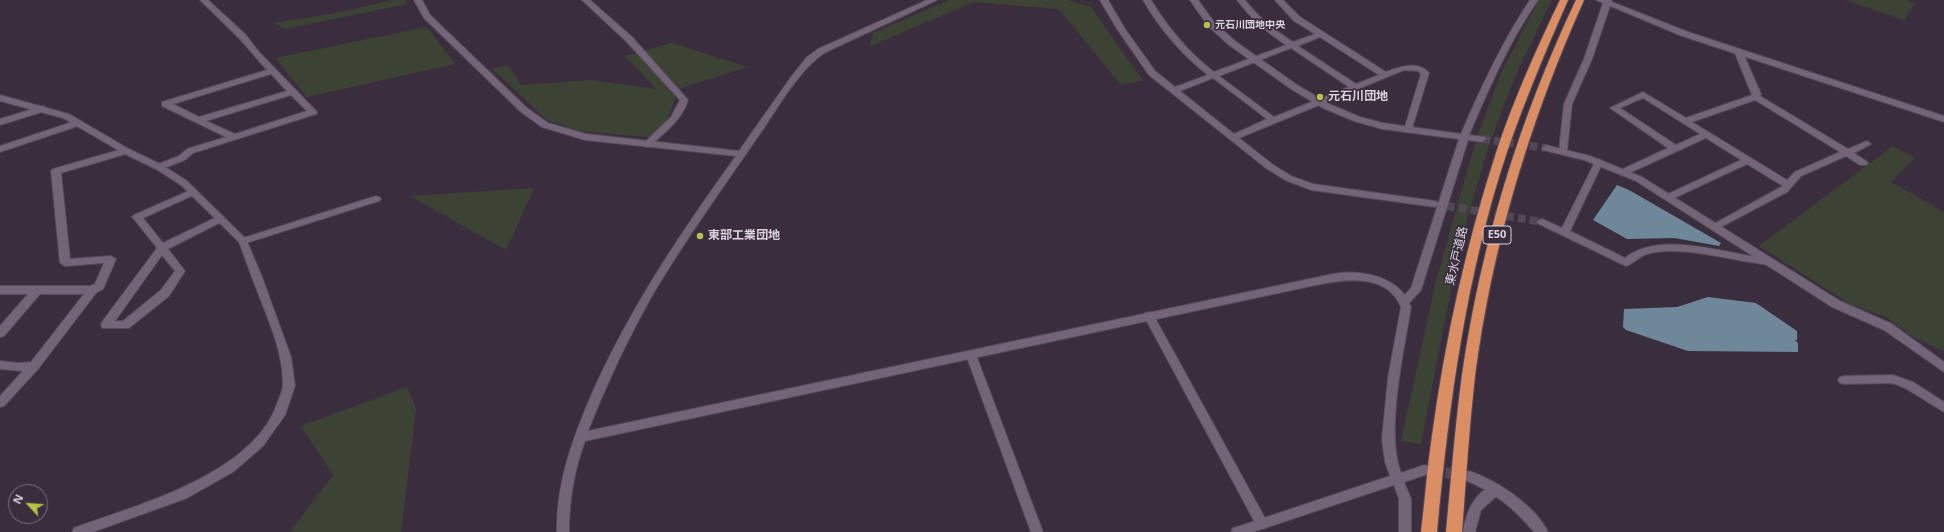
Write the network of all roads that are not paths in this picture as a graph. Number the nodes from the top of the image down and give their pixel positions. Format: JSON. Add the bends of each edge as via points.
{"nodes":[{"id":1,"x":204,"y":0,"type":"edge"},
{"id":2,"x":418,"y":0,"type":"edge"},
{"id":3,"x":586,"y":0,"type":"edge"},
{"id":4,"x":933,"y":0,"type":"edge"},
{"id":5,"x":1099,"y":0,"type":"edge"},
{"id":6,"x":1104,"y":0,"type":"edge"},
{"id":7,"x":1147,"y":0,"type":"edge"},
{"id":8,"x":1194,"y":0,"type":"edge"},
{"id":9,"x":1241,"y":0,"type":"edge"},
{"id":10,"x":1279,"y":0,"type":"edge"},
{"id":11,"x":1534,"y":0,"type":"edge"},
{"id":12,"x":1564,"y":0,"type":"edge"},
{"id":13,"x":1580,"y":0,"type":"edge"},
{"id":14,"x":1605,"y":1,"type":"edge"},
{"id":15,"x":1321,"y":34,"type":"junction"},
{"id":16,"x":1292,"y":46,"type":"junction"},
{"id":17,"x":1738,"y":51,"type":"junction"},
{"id":18,"x":1256,"y":60,"type":"junction"},
{"id":19,"x":273,"y":71,"type":"junction"},
{"id":20,"x":1213,"y":75,"type":"junction"},
{"id":21,"x":1385,"y":75,"type":"junction"},
{"id":22,"x":1355,"y":87,"type":"junction"},
{"id":23,"x":1175,"y":90,"type":"junction"},
{"id":24,"x":292,"y":92,"type":"junction"},
{"id":25,"x":1756,"y":97,"type":"junction"},
{"id":26,"x":1,"y":99,"type":"edge"},
{"id":27,"x":1318,"y":102,"type":"junction"},
{"id":28,"x":42,"y":109,"type":"junction"},
{"id":29,"x":1944,"y":119,"type":"edge"},
{"id":30,"x":199,"y":120,"type":"junction"},
{"id":31,"x":1273,"y":120,"type":"junction"},
{"id":32,"x":1686,"y":121,"type":"junction"},
{"id":33,"x":0,"y":122,"type":"edge"},
{"id":34,"x":78,"y":123,"type":"junction"},
{"id":35,"x":1408,"y":130,"type":"junction"},
{"id":36,"x":1707,"y":134,"type":"junction"},
{"id":37,"x":234,"y":137,"type":"junction"},
{"id":38,"x":1233,"y":137,"type":"junction"},
{"id":39,"x":1464,"y":137,"type":"junction"},
{"id":40,"x":1482,"y":139,"type":"tunnel mouth"},
{"id":41,"x":647,"y":144,"type":"junction"},
{"id":42,"x":1867,"y":144,"type":"dead end"},
{"id":43,"x":1546,"y":148,"type":"tunnel mouth"},
{"id":44,"x":1674,"y":148,"type":"junction"},
{"id":45,"x":0,"y":149,"type":"edge"},
{"id":46,"x":126,"y":151,"type":"junction"},
{"id":47,"x":1563,"y":151,"type":"junction"},
{"id":48,"x":1845,"y":153,"type":"junction"},
{"id":49,"x":742,"y":154,"type":"junction"},
{"id":50,"x":1748,"y":160,"type":"junction"},
{"id":51,"x":1599,"y":162,"type":"junction"},
{"id":52,"x":1863,"y":163,"type":"dead end"},
{"id":53,"x":159,"y":167,"type":"junction"},
{"id":54,"x":1624,"y":172,"type":"junction"},
{"id":55,"x":1788,"y":185,"type":"junction"},
{"id":56,"x":193,"y":192,"type":"junction"},
{"id":57,"x":1669,"y":197,"type":"junction"},
{"id":58,"x":376,"y":199,"type":"dead end"},
{"id":59,"x":1434,"y":204,"type":"tunnel mouth"},
{"id":60,"x":220,"y":219,"type":"junction"},
{"id":61,"x":1542,"y":222,"type":"tunnel mouth"},
{"id":62,"x":1715,"y":227,"type":"junction"},
{"id":63,"x":1565,"y":231,"type":"junction"},
{"id":64,"x":243,"y":241,"type":"junction"},
{"id":65,"x":162,"y":248,"type":"junction"},
{"id":66,"x":1771,"y":262,"type":"junction"},
{"id":67,"x":0,"y":290,"type":"edge"},
{"id":68,"x":37,"y":290,"type":"junction"},
{"id":69,"x":92,"y":290,"type":"junction"},
{"id":70,"x":1404,"y":302,"type":"junction"},
{"id":71,"x":1149,"y":316,"type":"junction"},
{"id":72,"x":0,"y":333,"type":"edge"},
{"id":73,"x":971,"y":355,"type":"junction"},
{"id":74,"x":0,"y":366,"type":"edge"},
{"id":75,"x":34,"y":366,"type":"junction"},
{"id":76,"x":1944,"y":368,"type":"edge"},
{"id":77,"x":1844,"y":380,"type":"dead end"},
{"id":78,"x":0,"y":403,"type":"edge"},
{"id":79,"x":1944,"y":408,"type":"edge"},
{"id":80,"x":580,"y":436,"type":"junction"},
{"id":81,"x":1429,"y":475,"type":"junction"},
{"id":82,"x":1397,"y":478,"type":"junction"},
{"id":83,"x":1464,"y":479,"type":"junction"},
{"id":84,"x":1496,"y":489,"type":"junction"},
{"id":85,"x":1262,"y":524,"type":"junction"},
{"id":86,"x":78,"y":532,"type":"edge"},
{"id":87,"x":563,"y":532,"type":"edge"},
{"id":88,"x":1037,"y":532,"type":"edge"},
{"id":89,"x":1237,"y":532,"type":"edge"},
{"id":90,"x":1405,"y":532,"type":"edge"},
{"id":91,"x":1430,"y":532,"type":"edge"},
{"id":92,"x":1454,"y":532,"type":"edge"},
{"id":93,"x":1469,"y":532,"type":"edge"},
{"id":94,"x":1542,"y":532,"type":"edge"}],
"edges":[{"from":1,"to":19,"type":"street","via":[[242,36]]},
{"from":2,"to":41,"type":"street","via":[[427,16],[538,121],[552,128],[585,137]]},
{"from":3,"to":41,"type":"street","via":[[629,39],[684,100],[683,108]]},
{"from":4,"to":49,"type":"street","via":[[831,45],[810,59]]},
{"from":5,"to":6,"type":"street"},
{"from":6,"to":23,"type":"street","via":[[1152,73]]},
{"from":7,"to":20,"type":"street","via":[[1160,22],[1192,59]]},
{"from":8,"to":18,"type":"street","via":[[1211,24]]},
{"from":9,"to":16,"type":"street","via":[[1255,18]]},
{"from":10,"to":15,"type":"street","via":[[1289,12]]},
{"from":11,"to":39,"type":"street","via":[[1490,76]]},
{"from":12,"to":81,"type":"highway","name":"東水戸道路","number":"E50","via":[[1527,81],[1486,200],[1471,259]]},
{"from":13,"to":83,"type":"highway","number":"E50","via":[[1564,33],[1524,138],[1497,234],[1473,348],[1462,429]]},
{"from":14,"to":17,"type":"street","via":[[1663,26]]},
{"from":14,"to":47,"type":"street","via":[[1588,59],[1568,104]]},
{"from":15,"to":16,"type":"street"},
{"from":15,"to":21,"type":"street"},
{"from":16,"to":18,"type":"street"},
{"from":16,"to":22,"type":"street"},
{"from":17,"to":25,"type":"street","via":[[1757,94]]},
{"from":17,"to":29,"type":"street"},
{"from":18,"to":20,"type":"street"},
{"from":18,"to":27,"type":"street"},
{"from":19,"to":24,"type":"street"},
{"from":19,"to":30,"type":"street","via":[[165,104]]},
{"from":20,"to":23,"type":"street"},
{"from":20,"to":31,"type":"street"},
{"from":21,"to":22,"type":"street"},
{"from":21,"to":35,"type":"street","via":[[1403,68],[1420,69],[1425,73]]},
{"from":22,"to":27,"type":"street"},
{"from":23,"to":38,"type":"street"},
{"from":24,"to":30,"type":"street"},
{"from":24,"to":37,"type":"street","via":[[312,112]]},
{"from":25,"to":32,"type":"street"},
{"from":25,"to":48,"type":"street"},
{"from":26,"to":28,"type":"street"},
{"from":27,"to":31,"type":"street"},
{"from":27,"to":35,"type":"street","via":[[1357,119]]},
{"from":28,"to":33,"type":"street"},
{"from":28,"to":34,"type":"street","via":[[59,113]]},
{"from":30,"to":37,"type":"street"},
{"from":31,"to":38,"type":"street"},
{"from":32,"to":36,"type":"street"},
{"from":32,"to":44,"type":"street","via":[[1643,95],[1614,108]]},
{"from":34,"to":45,"type":"street"},
{"from":34,"to":46,"type":"street"},
{"from":35,"to":39,"type":"street"},
{"from":36,"to":44,"type":"street"},
{"from":36,"to":50,"type":"street"},
{"from":37,"to":53,"type":"street","via":[[190,151],[182,158]]},
{"from":38,"to":59,"type":"street","via":[[1269,166],[1301,184],[1325,190]]},
{"from":39,"to":40,"type":"street"},
{"from":39,"to":70,"type":"street","via":[[1416,290]]},
{"from":41,"to":49,"type":"street"},
{"from":42,"to":48,"type":"street"},
{"from":43,"to":47,"type":"street"},
{"from":44,"to":54,"type":"street"},
{"from":46,"to":53,"type":"street"},
{"from":46,"to":69,"type":"street","via":[[56,171],[65,263],[111,259],[99,286]]},
{"from":47,"to":51,"type":"street"},
{"from":48,"to":52,"type":"street"},
{"from":48,"to":55,"type":"street","via":[[1798,174]]},
{"from":49,"to":80,"type":"street","via":[[703,209],[632,323],[613,359]]},
{"from":50,"to":55,"type":"street"},
{"from":50,"to":57,"type":"street"},
{"from":51,"to":54,"type":"street"},
{"from":51,"to":63,"type":"street"},
{"from":53,"to":56,"type":"street"},
{"from":54,"to":57,"type":"street"},
{"from":55,"to":62,"type":"street","via":[[1784,190]]},
{"from":56,"to":60,"type":"street"},
{"from":56,"to":65,"type":"street","via":[[137,217]]},
{"from":57,"to":62,"type":"street"},
{"from":58,"to":64,"type":"street"},
{"from":60,"to":64,"type":"street"},
{"from":60,"to":65,"type":"street"},
{"from":61,"to":63,"type":"street"},
{"from":62,"to":66,"type":"street"},
{"from":63,"to":66,"type":"street","via":[[1626,263],[1634,255],[1649,250],[1683,249]]},
{"from":64,"to":86,"type":"street","via":[[286,357],[290,386],[279,415],[259,443],[229,468],[183,494]]},
{"from":65,"to":65,"type":"street","via":[[148,267],[106,325],[124,325],[165,293],[180,271]]},
{"from":66,"to":76,"type":"street","via":[[1836,304],[1888,327]]},
{"from":67,"to":68,"type":"street"},
{"from":68,"to":69,"type":"street"},
{"from":68,"to":72,"type":"street"},
{"from":69,"to":75,"type":"street"},
{"from":70,"to":71,"type":"street","via":[[1396,292],[1384,284],[1351,276]]},
{"from":70,"to":82,"type":"street","via":[[1406,307],[1394,378],[1388,439],[1388,452]]},
{"from":71,"to":73,"type":"street"},
{"from":71,"to":85,"type":"street"},
{"from":73,"to":80,"type":"street"},
{"from":73,"to":88,"type":"street"},
{"from":74,"to":75,"type":"street"},
{"from":75,"to":78,"type":"street"},
{"from":77,"to":79,"type":"street","via":[[1893,379],[1909,385]]},
{"from":80,"to":87,"type":"street","via":[[568,475]]},
{"from":81,"to":82,"type":"street"},
{"from":81,"to":91,"type":"highway","name":"東水戸道路","number":"E50"},
{"from":82,"to":85,"type":"street"},
{"from":82,"to":90,"type":"street","via":[[1405,499]]},
{"from":83,"to":84,"type":"street"},
{"from":83,"to":92,"type":"highway","number":"E50"},
{"from":84,"to":93,"type":"street","via":[[1480,502],[1472,515]]},
{"from":84,"to":94,"type":"street","via":[[1515,500]]},
{"from":85,"to":89,"type":"street"}]}
